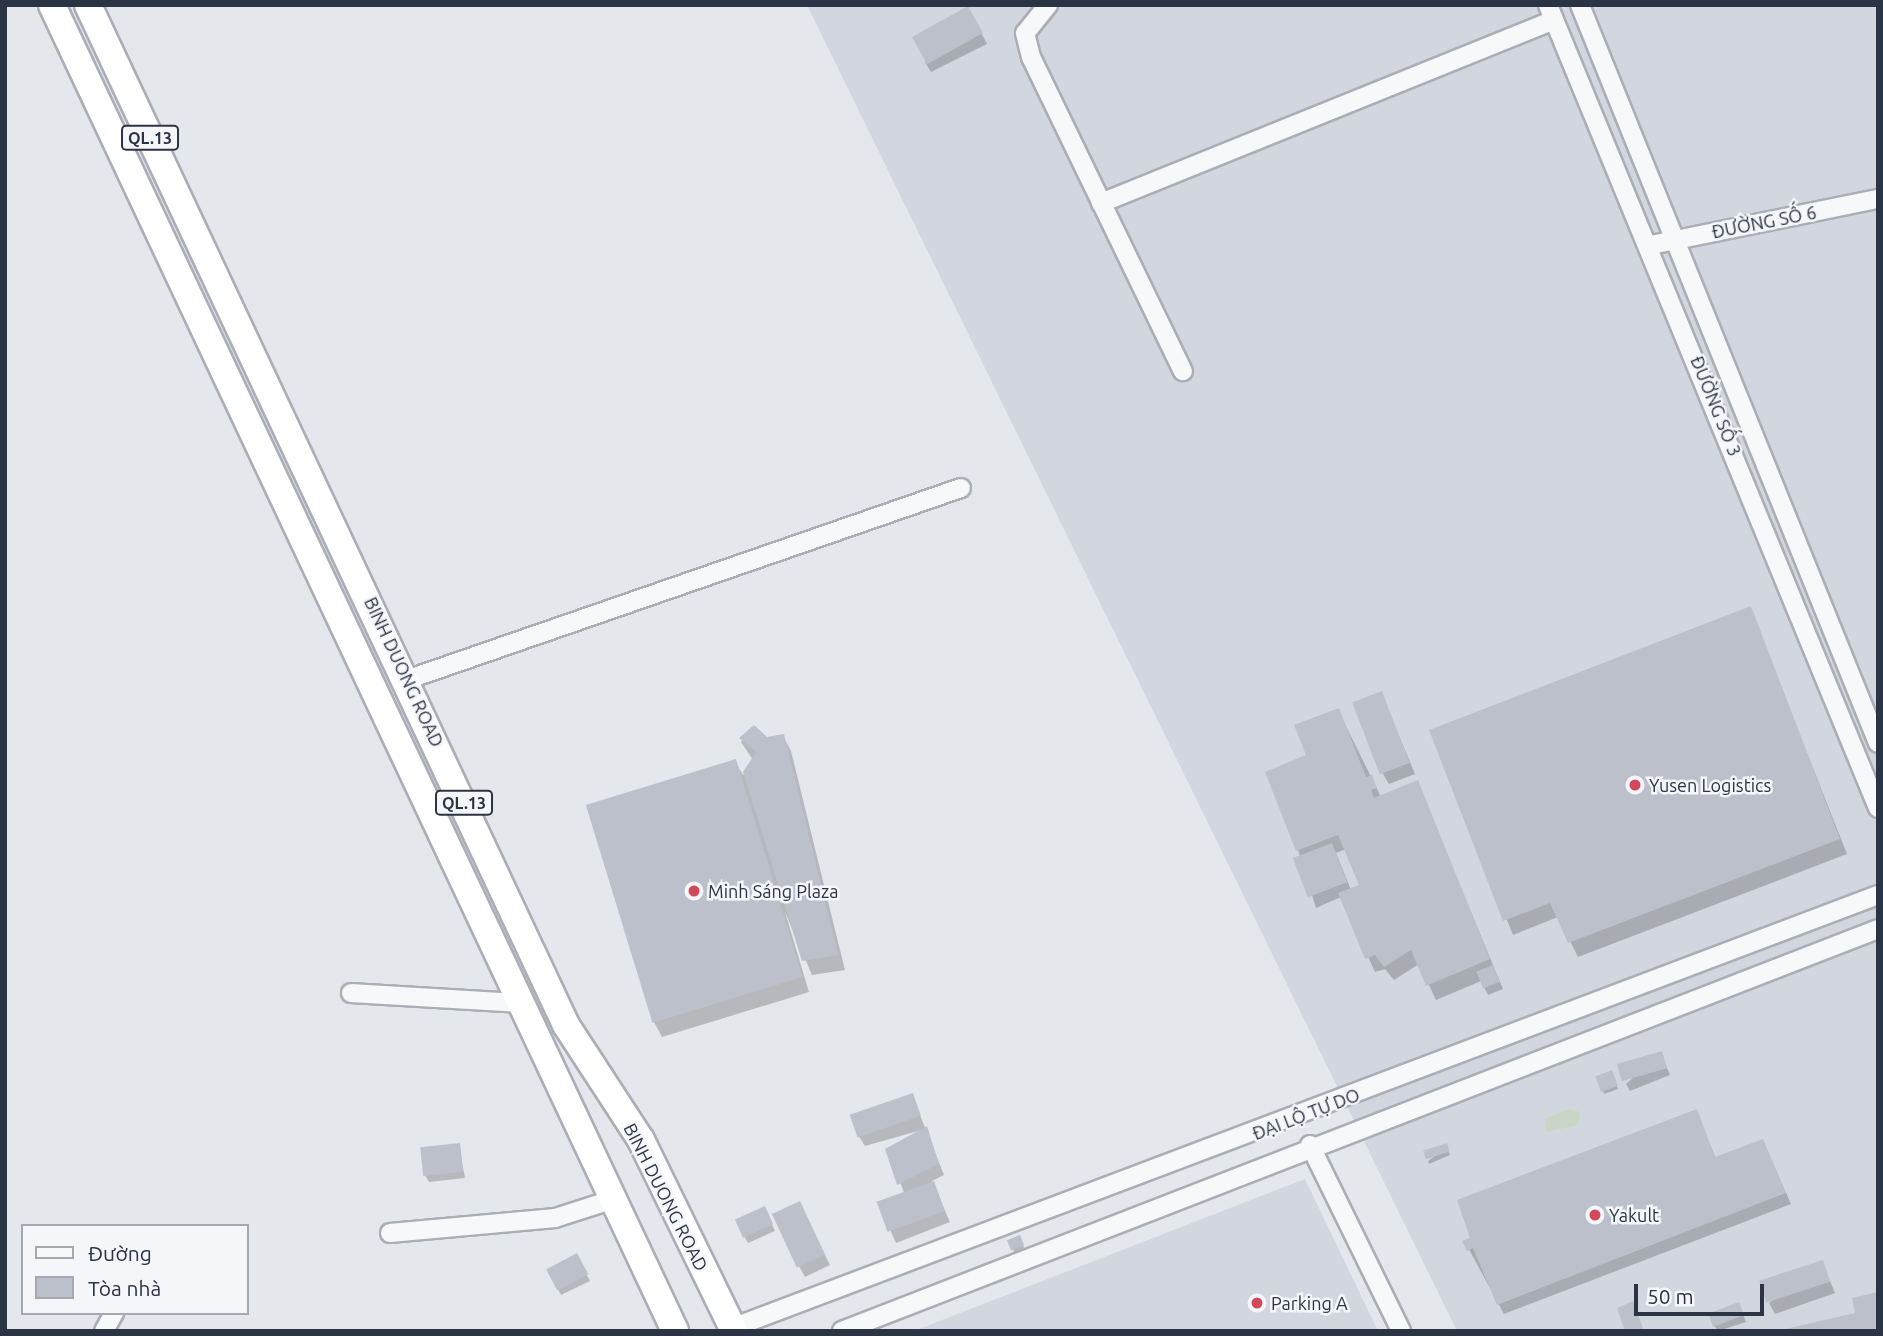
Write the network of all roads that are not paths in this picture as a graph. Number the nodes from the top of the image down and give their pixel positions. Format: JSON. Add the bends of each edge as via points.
{"nodes":[{"id":1,"x":52,"y":5,"type":"edge"},
{"id":2,"x":88,"y":5,"type":"edge"},
{"id":3,"x":1048,"y":5,"type":"edge"},
{"id":4,"x":1580,"y":5,"type":"edge"},
{"id":5,"x":1550,"y":13,"type":"edge"},
{"id":6,"x":1878,"y":199,"type":"edge"},
{"id":7,"x":1101,"y":203,"type":"junction"},
{"id":8,"x":1677,"y":240,"type":"junction"},
{"id":9,"x":1651,"y":245,"type":"junction"},
{"id":10,"x":1183,"y":371,"type":"dead end"},
{"id":11,"x":961,"y":488,"type":"dead end"},
{"id":12,"x":409,"y":679,"type":"junction"},
{"id":13,"x":1878,"y":743,"type":"edge"},
{"id":14,"x":1878,"y":808,"type":"edge"},
{"id":15,"x":1878,"y":895,"type":"edge"},
{"id":16,"x":1878,"y":929,"type":"edge"},
{"id":17,"x":351,"y":993,"type":"dead end"},
{"id":18,"x":517,"y":1003,"type":"junction"},
{"id":19,"x":1310,"y":1145,"type":"junction"},
{"id":20,"x":611,"y":1199,"type":"junction"},
{"id":21,"x":390,"y":1233,"type":"dead end"},
{"id":22,"x":113,"y":1315,"type":"edge"},
{"id":23,"x":731,"y":1330,"type":"edge"},
{"id":24,"x":104,"y":1331,"type":"edge"},
{"id":25,"x":675,"y":1331,"type":"edge"},
{"id":26,"x":842,"y":1331,"type":"edge"},
{"id":27,"x":1401,"y":1331,"type":"edge"}],
"edges":[{"from":1,"to":18,"type":"highway","number":"QL.13"},
{"from":2,"to":12,"type":"highway","name":"BINH DUONG ROAD","number":"QL.13"},
{"from":3,"to":7,"type":"street","via":[[1025,33],[1031,57]]},
{"from":4,"to":8,"type":"street","name":"ĐƯỜNG SỐ 3"},
{"from":5,"to":7,"type":"street"},
{"from":5,"to":9,"type":"street","name":"ĐƯỜNG SỐ 3"},
{"from":6,"to":8,"type":"street","name":"ĐƯỜNG SỐ 6"},
{"from":7,"to":10,"type":"street"},
{"from":8,"to":9,"type":"street","name":"ĐƯỜNG SỐ 6"},
{"from":8,"to":13,"type":"street","name":"ĐƯỜNG SỐ 3"},
{"from":9,"to":14,"type":"street","name":"ĐƯỜNG SỐ 3"},
{"from":11,"to":12,"type":"street"},
{"from":12,"to":23,"type":"highway","name":"BINH DUONG ROAD","number":"QL.13","via":[[566,1025],[641,1140]]},
{"from":15,"to":23,"type":"street","name":"ĐẠI LỘ TỰ DO"},
{"from":16,"to":19,"type":"street","name":"ĐẠI LỘ TỰ DO"},
{"from":17,"to":18,"type":"street"},
{"from":18,"to":20,"type":"highway","number":"QL.13"},
{"from":19,"to":26,"type":"street","name":"ĐẠI LỘ TỰ DO"},
{"from":19,"to":27,"type":"street"},
{"from":20,"to":21,"type":"street","via":[[555,1218]]},
{"from":20,"to":25,"type":"highway","number":"QL.13"},
{"from":22,"to":24,"type":"street"}]}
